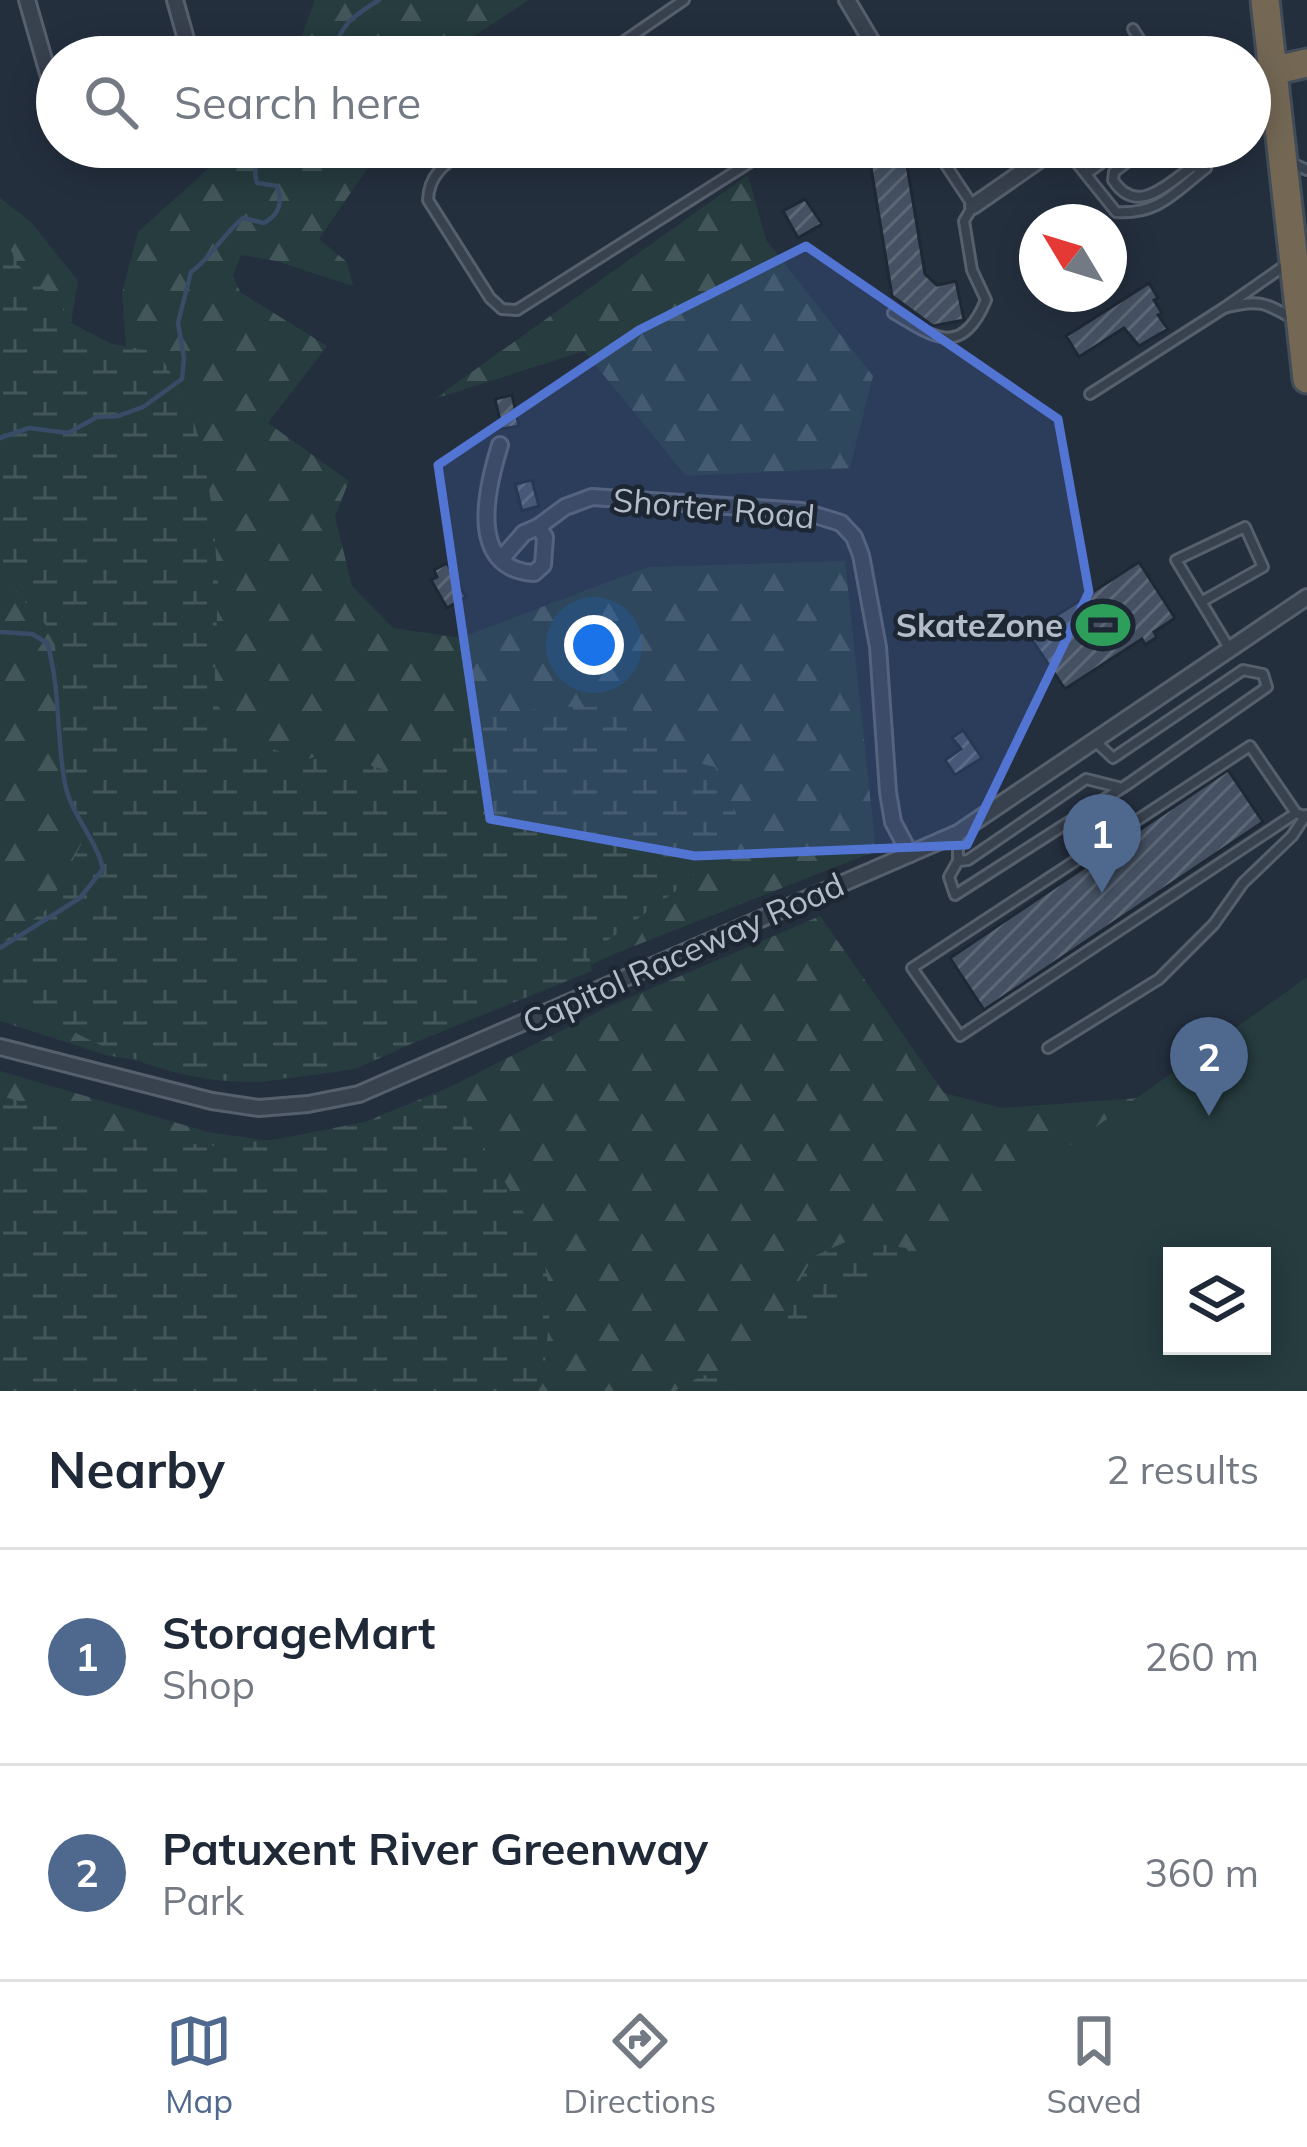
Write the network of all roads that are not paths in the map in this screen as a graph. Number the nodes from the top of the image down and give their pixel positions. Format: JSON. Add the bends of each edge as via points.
{"nodes":[{"id":1,"x":27,"y":0,"type":"edge"},
{"id":2,"x":175,"y":0,"type":"edge"},
{"id":3,"x":684,"y":0,"type":"edge"},
{"id":4,"x":847,"y":0,"type":"edge"},
{"id":5,"x":1265,"y":0,"type":"edge"},
{"id":6,"x":1133,"y":29,"type":"dead end"},
{"id":7,"x":37,"y":36,"type":"edge"},
{"id":8,"x":185,"y":36,"type":"edge"},
{"id":9,"x":632,"y":36,"type":"edge"},
{"id":10,"x":868,"y":36,"type":"edge"},
{"id":11,"x":1138,"y":36,"type":"edge"},
{"id":12,"x":1263,"y":36,"type":"edge"},
{"id":13,"x":1307,"y":63,"type":"edge"},
{"id":14,"x":1271,"y":68,"type":"edge"},
{"id":15,"x":1271,"y":98,"type":"edge"},
{"id":16,"x":1295,"y":165,"type":"edge"},
{"id":17,"x":441,"y":168,"type":"edge"},
{"id":18,"x":741,"y":168,"type":"edge"},
{"id":19,"x":948,"y":168,"type":"edge"},
{"id":20,"x":1030,"y":168,"type":"edge"},
{"id":21,"x":1080,"y":168,"type":"edge"},
{"id":22,"x":1094,"y":168,"type":"edge"},
{"id":23,"x":1119,"y":168,"type":"edge"},
{"id":24,"x":1191,"y":168,"type":"edge"},
{"id":25,"x":1206,"y":168,"type":"edge"},
{"id":26,"x":1086,"y":174,"type":"junction"},
{"id":27,"x":973,"y":206,"type":"junction"},
{"id":28,"x":1294,"y":260,"type":"junction"},
{"id":29,"x":1224,"y":308,"type":"junction"},
{"id":30,"x":893,"y":313,"type":"dead end"},
{"id":31,"x":1304,"y":323,"type":"edge"},
{"id":32,"x":1307,"y":379,"type":"edge"},
{"id":33,"x":1090,"y":394,"type":"dead end"},
{"id":34,"x":500,"y":445,"type":"dead end"},
{"id":35,"x":538,"y":527,"type":"junction"},
{"id":36,"x":501,"y":559,"type":"junction"},
{"id":37,"x":1307,"y":597,"type":"edge"},
{"id":38,"x":1201,"y":602,"type":"junction"},
{"id":39,"x":1230,"y":650,"type":"junction"},
{"id":40,"x":1096,"y":742,"type":"junction"},
{"id":41,"x":1119,"y":787,"type":"junction"},
{"id":42,"x":1304,"y":815,"type":"edge"},
{"id":43,"x":958,"y":833,"type":"junction"},
{"id":44,"x":910,"y":854,"type":"junction"},
{"id":45,"x":958,"y":861,"type":"junction"},
{"id":46,"x":0,"y":1047,"type":"edge"},
{"id":47,"x":1048,"y":1048,"type":"dead end"}],
"edges":[{"from":1,"to":7,"type":"street"},
{"from":2,"to":8,"type":"street"},
{"from":3,"to":9,"type":"lane"},
{"from":4,"to":10,"type":"street"},
{"from":5,"to":12,"type":"highway"},
{"from":6,"to":11,"type":"lane"},
{"from":13,"to":14,"type":"highway"},
{"from":15,"to":16,"type":"highway"},
{"from":16,"to":28,"type":"highway"},
{"from":17,"to":18,"type":"lane","via":[[428,183],[428,200],[490,298],[517,310]]},
{"from":19,"to":27,"type":"lane"},
{"from":20,"to":27,"type":"street"},
{"from":21,"to":26,"type":"lane"},
{"from":22,"to":26,"type":"lane"},
{"from":23,"to":24,"type":"lane","via":[[1113,180],[1128,196],[1149,196]]},
{"from":25,"to":26,"type":"lane","via":[[1153,209],[1128,213],[1115,212]]},
{"from":27,"to":30,"type":"lane","via":[[964,221],[971,270],[986,300],[971,328],[935,339]]},
{"from":28,"to":29,"type":"lane"},
{"from":28,"to":31,"type":"highway"},
{"from":29,"to":31,"type":"lane","via":[[1267,303]]},
{"from":29,"to":33,"type":"lane"},
{"from":31,"to":32,"type":"highway"},
{"from":34,"to":36,"type":"street","via":[[484,515]]},
{"from":35,"to":36,"type":"street","name":"Shorter Road"},
{"from":35,"to":36,"type":"street","via":[[546,550],[534,573]]},
{"from":35,"to":44,"type":"street","name":"Shorter Road","via":[[592,497],[802,511],[841,523],[861,556],[878,647],[887,792]]},
{"from":37,"to":39,"type":"street","name":"Capitol Raceway Road"},
{"from":38,"to":38,"type":"lane","via":[[1176,560],[1245,527],[1263,567]]},
{"from":38,"to":39,"type":"lane"},
{"from":39,"to":40,"type":"street","name":"Capitol Raceway Road"},
{"from":40,"to":41,"type":"lane","via":[[1113,758],[1243,670],[1263,674],[1267,687]]},
{"from":40,"to":43,"type":"street","name":"Capitol Raceway Road"},
{"from":41,"to":45,"type":"lane","via":[[1086,779]]},
{"from":41,"to":45,"type":"lane","via":[[955,895],[949,877]]},
{"from":42,"to":42,"type":"lane","via":[[1250,746],[912,968],[961,1036]]},
{"from":42,"to":47,"type":"lane","via":[[1159,979]]},
{"from":43,"to":44,"type":"street","name":"Capitol Raceway Road"},
{"from":43,"to":45,"type":"lane"},
{"from":44,"to":46,"type":"street","name":"Capitol Raceway Road","via":[[359,1094],[259,1108]]}]}
